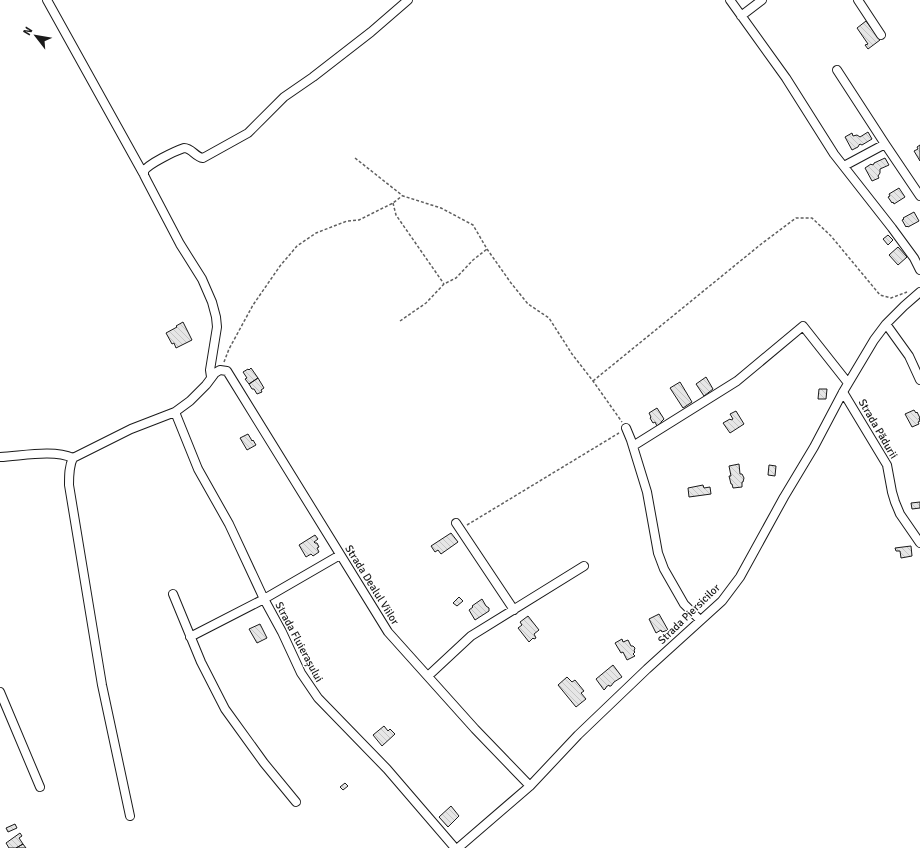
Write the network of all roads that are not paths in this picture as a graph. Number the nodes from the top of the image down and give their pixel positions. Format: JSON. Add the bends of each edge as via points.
{"nodes":[{"id":1,"x":47,"y":0,"type":"edge"},
{"id":2,"x":408,"y":0,"type":"edge"},
{"id":3,"x":730,"y":0,"type":"edge"},
{"id":4,"x":762,"y":0,"type":"edge"},
{"id":5,"x":858,"y":0,"type":"edge"},
{"id":6,"x":741,"y":16,"type":"junction"},
{"id":7,"x":881,"y":35,"type":"dead end"},
{"id":8,"x":837,"y":70,"type":"dead end"},
{"id":9,"x":885,"y":144,"type":"junction"},
{"id":10,"x":844,"y":166,"type":"junction"},
{"id":11,"x":143,"y":173,"type":"junction"},
{"id":12,"x":920,"y":196,"type":"edge"},
{"id":13,"x":920,"y":270,"type":"edge"},
{"id":14,"x":920,"y":292,"type":"edge"},
{"id":15,"x":886,"y":324,"type":"junction"},
{"id":16,"x":211,"y":377,"type":"junction"},
{"id":17,"x":920,"y":380,"type":"edge"},
{"id":18,"x":848,"y":383,"type":"junction"},
{"id":19,"x":843,"y":392,"type":"junction"},
{"id":20,"x":175,"y":412,"type":"junction"},
{"id":21,"x":626,"y":428,"type":"road end"},
{"id":22,"x":633,"y":446,"type":"junction"},
{"id":23,"x":0,"y":457,"type":"edge"},
{"id":24,"x":73,"y":458,"type":"junction"},
{"id":25,"x":458,"y":526,"type":"road end"},
{"id":26,"x":920,"y":543,"type":"edge"},
{"id":27,"x":340,"y":555,"type":"junction"},
{"id":28,"x":584,"y":566,"type":"dead end"},
{"id":29,"x":173,"y":594,"type":"dead end"},
{"id":30,"x":264,"y":599,"type":"junction"},
{"id":31,"x":514,"y":610,"type":"junction"},
{"id":32,"x":700,"y":620,"type":"junction"},
{"id":33,"x":190,"y":637,"type":"junction"},
{"id":34,"x":428,"y":676,"type":"junction"},
{"id":35,"x":0,"y":692,"type":"edge"},
{"id":36,"x":530,"y":786,"type":"junction"},
{"id":37,"x":40,"y":787,"type":"dead end"},
{"id":38,"x":296,"y":802,"type":"dead end"},
{"id":39,"x":130,"y":816,"type":"dead end"},
{"id":40,"x":456,"y":848,"type":"edge"}],
"edges":[{"from":1,"to":11,"type":"street"},
{"from":2,"to":11,"type":"street","via":[[371,32],[284,97],[248,133],[203,158],[184,148],[151,164]]},
{"from":3,"to":6,"type":"street"},
{"from":4,"to":6,"type":"street"},
{"from":5,"to":7,"type":"street"},
{"from":6,"to":10,"type":"street","via":[[786,78]]},
{"from":8,"to":9,"type":"street"},
{"from":9,"to":10,"type":"street"},
{"from":9,"to":12,"type":"street"},
{"from":10,"to":13,"type":"street","via":[[914,258]]},
{"from":11,"to":16,"type":"street","via":[[212,302],[217,327]]},
{"from":14,"to":15,"type":"street","name":"Strada Piersicilor"},
{"from":15,"to":17,"type":"street","via":[[909,356]]},
{"from":15,"to":18,"type":"street","name":"Strada Piersicilor"},
{"from":16,"to":20,"type":"street","via":[[190,401]]},
{"from":16,"to":27,"type":"street","name":"Strada Dealul Viilor","via":[[218,371],[227,371]]},
{"from":18,"to":19,"type":"street","name":"Strada Piersicilor"},
{"from":18,"to":22,"type":"street","via":[[803,326],[738,381]]},
{"from":19,"to":26,"type":"street","name":"Strada Pădurii","via":[[887,465],[892,492],[900,514]]},
{"from":19,"to":32,"type":"street","name":"Strada Piersicilor","via":[[740,577],[722,601]]},
{"from":20,"to":24,"type":"street","via":[[131,429]]},
{"from":20,"to":30,"type":"street","name":"Strada Fluierașului","via":[[198,469],[229,524]]},
{"from":21,"to":22,"type":"street"},
{"from":22,"to":32,"type":"street","via":[[647,492],[658,553],[664,569],[684,604]]},
{"from":23,"to":24,"type":"street","via":[[57,453]]},
{"from":24,"to":39,"type":"street","via":[[69,468],[69,485],[102,685]]},
{"from":25,"to":31,"type":"street"},
{"from":27,"to":30,"type":"street"},
{"from":27,"to":34,"type":"street","name":"Strada Dealul Viilor","via":[[388,632]]},
{"from":28,"to":31,"type":"street"},
{"from":29,"to":33,"type":"street"},
{"from":30,"to":33,"type":"street"},
{"from":30,"to":40,"type":"street","name":"Strada Fluierașului","via":[[301,673],[318,698]]},
{"from":31,"to":34,"type":"street","via":[[471,636]]},
{"from":32,"to":36,"type":"street","name":"Strada Piersicilor","via":[[590,724]]},
{"from":33,"to":38,"type":"street","via":[[225,709]]},
{"from":34,"to":36,"type":"street","name":"Strada Dealul Viilor"},
{"from":35,"to":37,"type":"street"},
{"from":36,"to":40,"type":"street","name":"Strada Piersicilor"}]}
